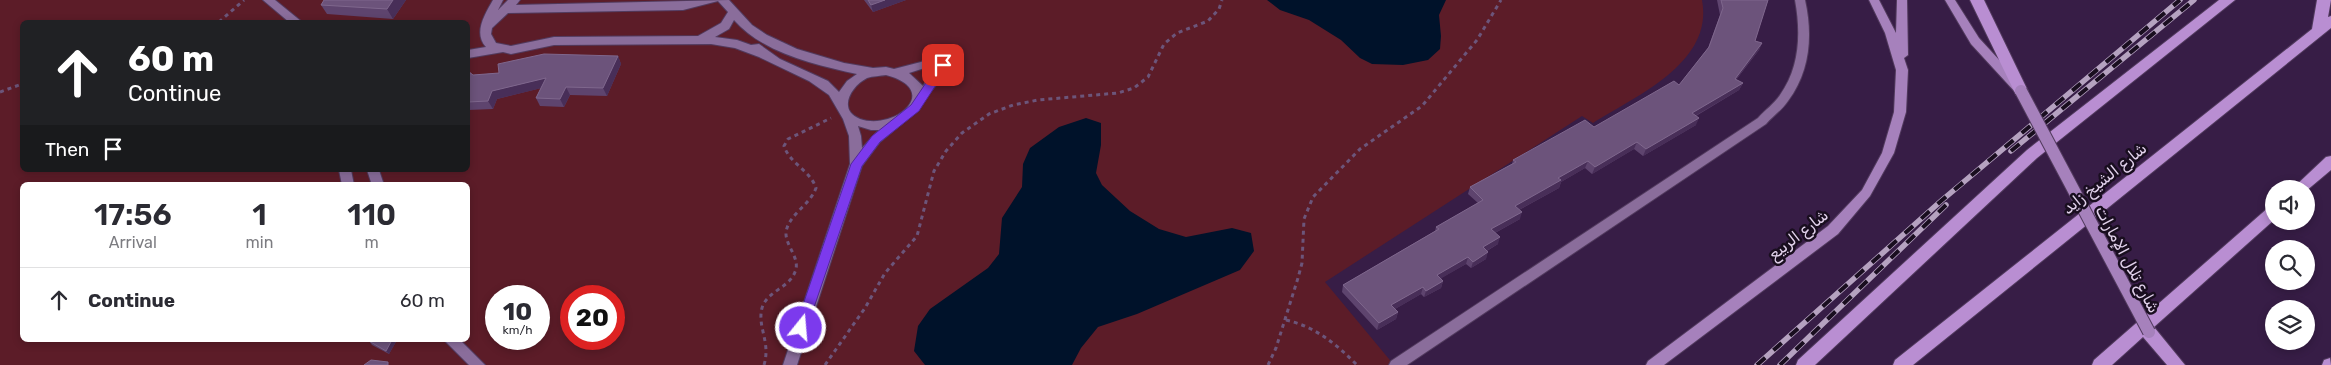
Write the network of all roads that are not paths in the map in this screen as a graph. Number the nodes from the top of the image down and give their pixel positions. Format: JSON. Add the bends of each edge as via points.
{"nodes":[{"id":1,"x":268,"y":0,"type":"edge"},
{"id":2,"x":498,"y":0,"type":"edge"},
{"id":3,"x":515,"y":0,"type":"edge"},
{"id":4,"x":713,"y":0,"type":"edge"},
{"id":5,"x":723,"y":0,"type":"edge"},
{"id":6,"x":1800,"y":0,"type":"edge"},
{"id":7,"x":1874,"y":0,"type":"edge"},
{"id":8,"x":1902,"y":0,"type":"edge"},
{"id":9,"x":1950,"y":0,"type":"edge"},
{"id":10,"x":1977,"y":0,"type":"edge"},
{"id":11,"x":2228,"y":0,"type":"edge"},
{"id":12,"x":2324,"y":0,"type":"edge"},
{"id":13,"x":507,"y":9,"type":"junction"},
{"id":14,"x":734,"y":12,"type":"junction"},
{"id":15,"x":293,"y":20,"type":"edge"},
{"id":16,"x":2331,"y":21,"type":"edge"},
{"id":17,"x":746,"y":25,"type":"junction"},
{"id":18,"x":487,"y":27,"type":"junction"},
{"id":19,"x":2318,"y":30,"type":"junction"},
{"id":20,"x":697,"y":40,"type":"junction"},
{"id":21,"x":500,"y":49,"type":"junction"},
{"id":22,"x":760,"y":53,"type":"junction"},
{"id":23,"x":470,"y":54,"type":"edge"},
{"id":24,"x":1902,"y":70,"type":"junction"},
{"id":25,"x":874,"y":72,"type":"junction"},
{"id":26,"x":898,"y":72,"type":"junction"},
{"id":27,"x":2021,"y":91,"type":"junction"},
{"id":28,"x":919,"y":99,"type":"junction"},
{"id":29,"x":844,"y":111,"type":"junction"},
{"id":30,"x":897,"y":122,"type":"junction"},
{"id":31,"x":2331,"y":161,"type":"edge"},
{"id":32,"x":856,"y":164,"type":"junction"},
{"id":33,"x":2309,"y":180,"type":"edge"},
{"id":34,"x":2265,"y":219,"type":"edge"},
{"id":35,"x":2149,"y":332,"type":"junction"},
{"id":36,"x":453,"y":342,"type":"edge"},
{"id":37,"x":478,"y":365,"type":"edge"},
{"id":38,"x":790,"y":365,"type":"edge"},
{"id":39,"x":1396,"y":365,"type":"edge"},
{"id":40,"x":1653,"y":365,"type":"edge"},
{"id":41,"x":1804,"y":365,"type":"edge"},
{"id":42,"x":1901,"y":365,"type":"edge"},
{"id":43,"x":2100,"y":365,"type":"edge"},
{"id":44,"x":2167,"y":365,"type":"edge"},
{"id":45,"x":2177,"y":365,"type":"edge"}],
"edges":[{"from":1,"to":15,"type":"street"},
{"from":2,"to":18,"type":"street"},
{"from":3,"to":13,"type":"street"},
{"from":4,"to":13,"type":"street","via":[[683,6]]},
{"from":5,"to":14,"type":"street"},
{"from":6,"to":39,"type":"street","via":[[1805,21],[1798,74],[1784,98],[1762,121]]},
{"from":7,"to":24,"type":"main road","name":"شارع الربيع","via":[[1891,33]]},
{"from":8,"to":24,"type":"main road"},
{"from":9,"to":27,"type":"main road","name":"شارع تلال الإمارات","via":[[1975,41]]},
{"from":10,"to":27,"type":"highway"},
{"from":11,"to":41,"type":"highway","via":[[2032,154]]},
{"from":12,"to":19,"type":"highway"},
{"from":13,"to":18,"type":"street"},
{"from":14,"to":17,"type":"street"},
{"from":14,"to":20,"type":"street","via":[[725,26]]},
{"from":16,"to":19,"type":"highway","name":"شارع الشيخ زايد"},
{"from":17,"to":22,"type":"street","via":[[747,35]]},
{"from":17,"to":25,"type":"street","via":[[772,42],[817,59],[844,68]]},
{"from":18,"to":21,"type":"street","via":[[487,41]]},
{"from":19,"to":42,"type":"highway","name":"شارع الشيخ زايد"},
{"from":20,"to":21,"type":"street","via":[[554,41]]},
{"from":20,"to":22,"type":"street","via":[[724,41]]},
{"from":21,"to":23,"type":"street"},
{"from":22,"to":29,"type":"street","via":[[826,86]]},
{"from":24,"to":40,"type":"main road","name":"شارع الربيع","via":[[1896,129],[1888,154],[1866,193],[1833,230]]},
{"from":25,"to":26,"type":"street"},
{"from":25,"to":29,"type":"street","via":[[847,88]]},
{"from":26,"to":28,"type":"street","via":[[915,82]]},
{"from":26,"to":28,"type":"street","via":[[924,65],[948,53],[937,76]]},
{"from":27,"to":35,"type":"main road","name":"شارع تلال الإمارات","bridge":true},
{"from":28,"to":30,"type":"street","via":[[908,116]]},
{"from":29,"to":30,"type":"street","via":[[859,124],[871,126]]},
{"from":29,"to":32,"type":"street","via":[[855,136]]},
{"from":30,"to":32,"type":"street","via":[[876,139]]},
{"from":31,"to":33,"type":"highway"},
{"from":32,"to":38,"type":"street"},
{"from":34,"to":43,"type":"highway"},
{"from":35,"to":44,"type":"main road","name":"شارع تلال الإمارات"},
{"from":35,"to":45,"type":"highway"},
{"from":36,"to":37,"type":"street"}]}
